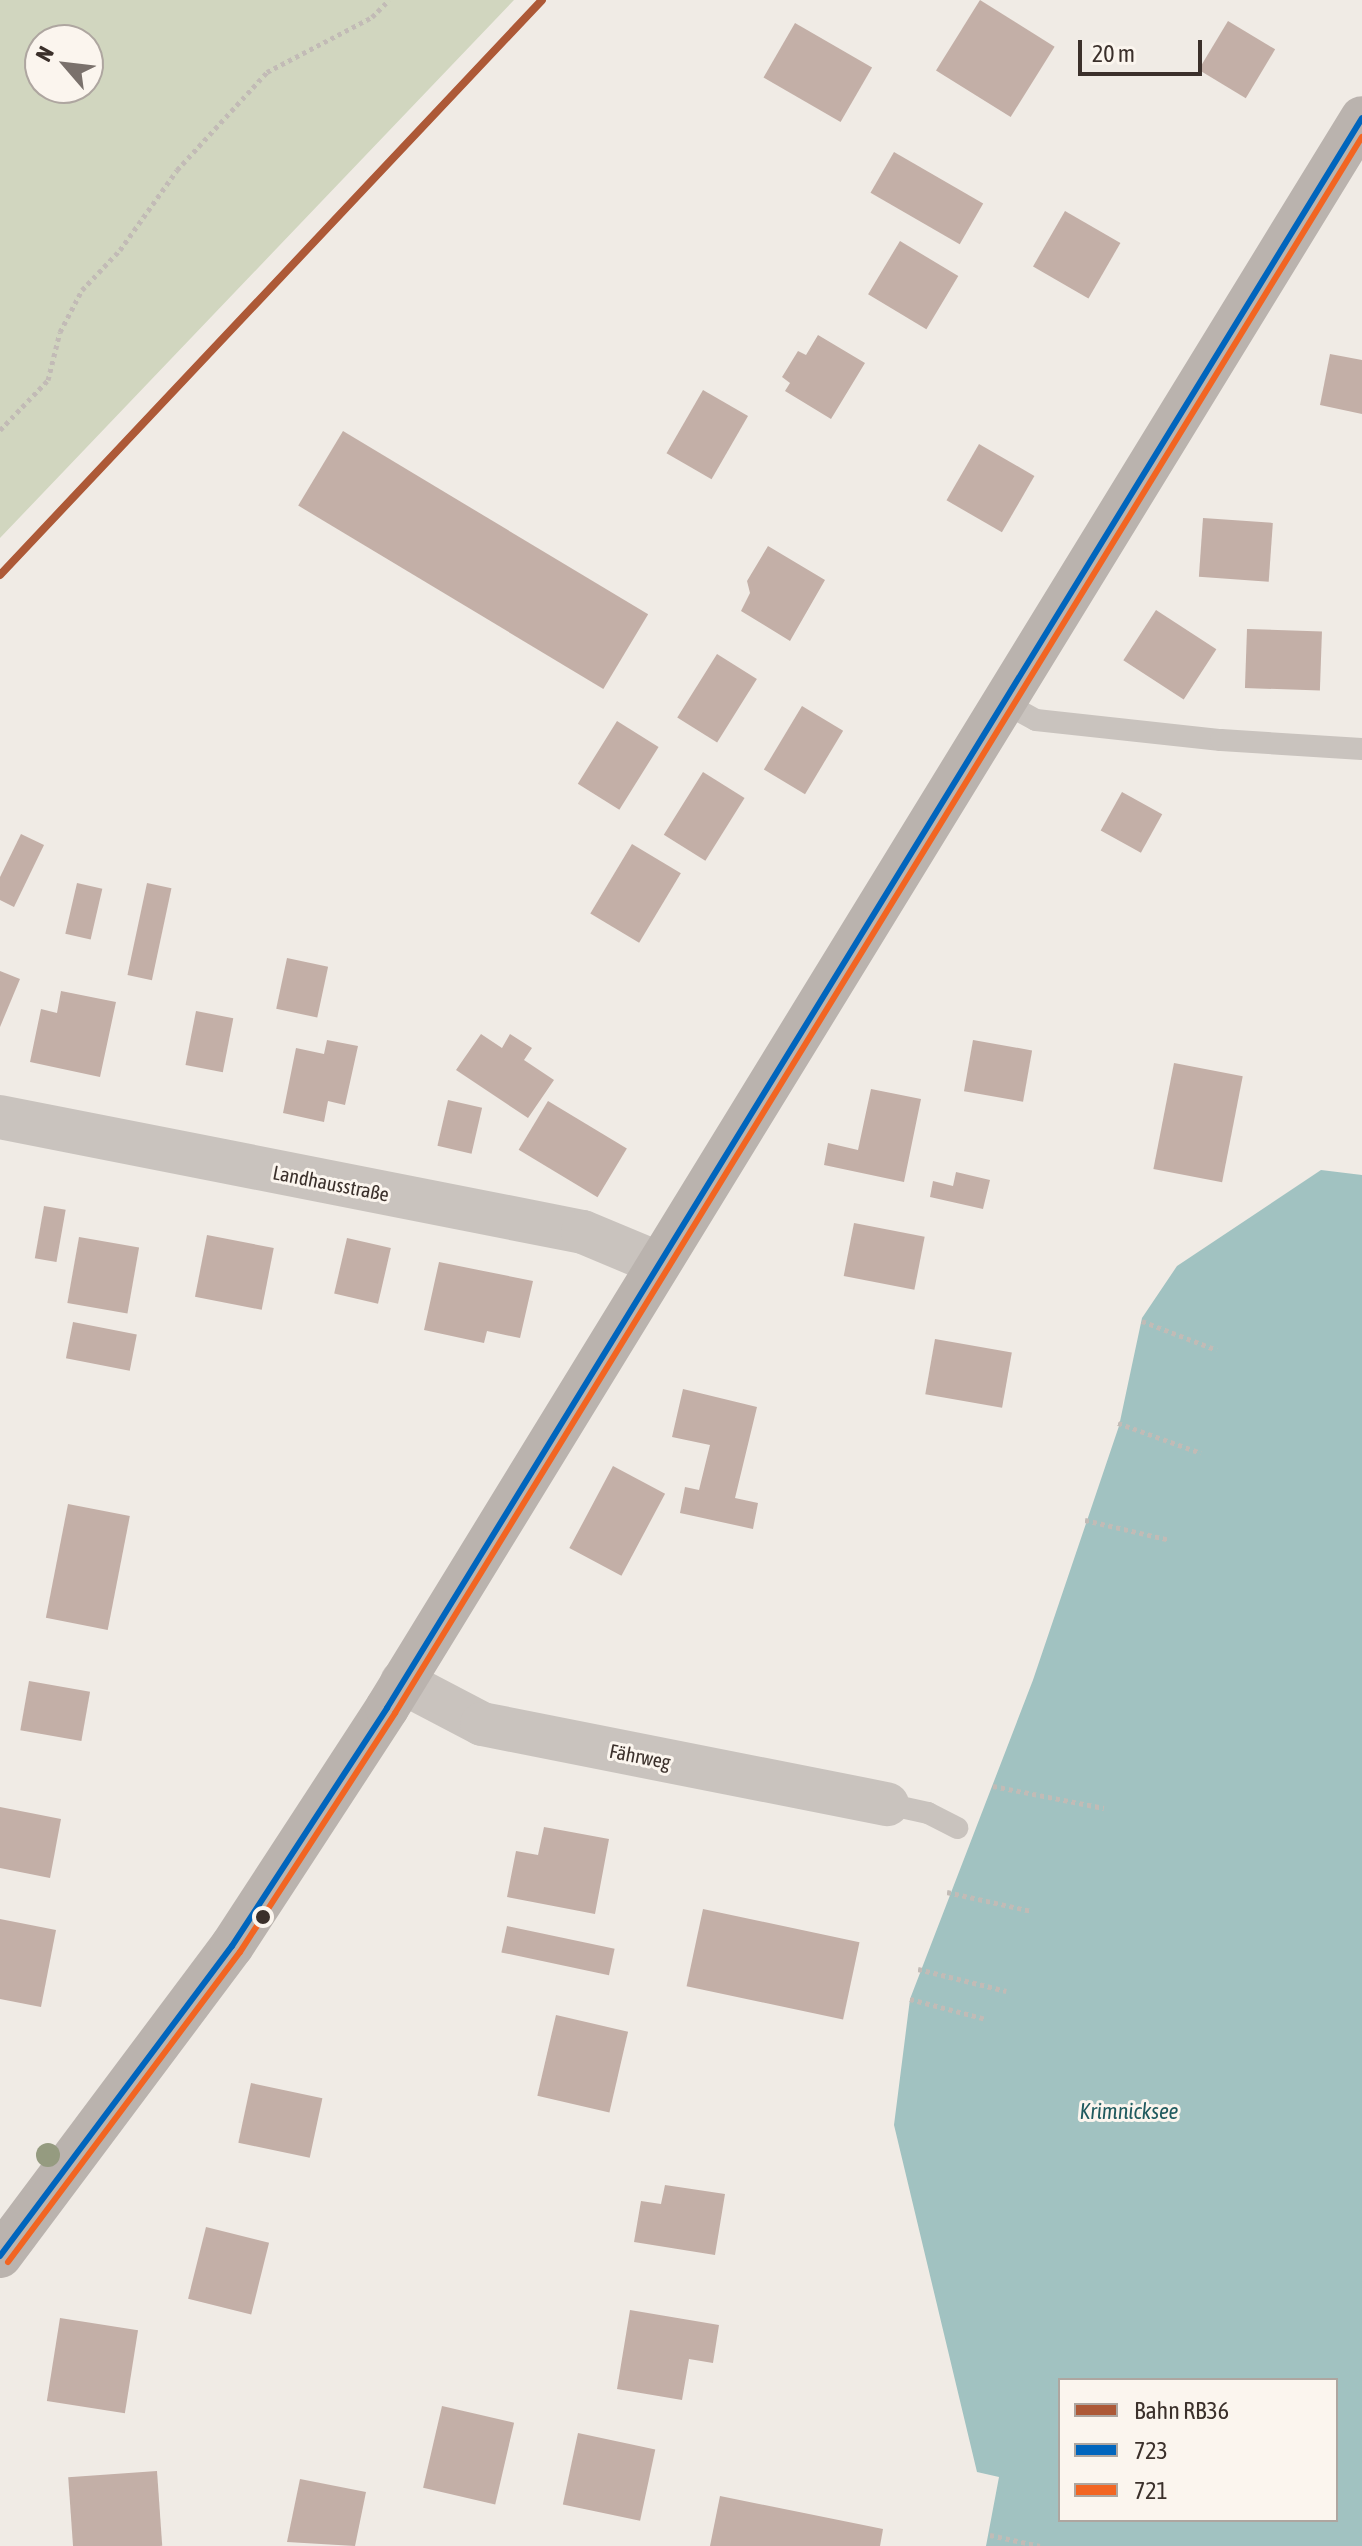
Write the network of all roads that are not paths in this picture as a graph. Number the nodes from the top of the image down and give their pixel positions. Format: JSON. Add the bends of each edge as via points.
{"nodes":[{"id":1,"x":1362,"y":118,"type":"edge"},
{"id":2,"x":1005,"y":703,"type":"junction"},
{"id":3,"x":1362,"y":749,"type":"edge"},
{"id":4,"x":0,"y":1117,"type":"edge"},
{"id":5,"x":657,"y":1263,"type":"junction"},
{"id":6,"x":402,"y":1682,"type":"junction"},
{"id":7,"x":887,"y":1804,"type":"joint"},
{"id":8,"x":957,"y":1828,"type":"dead end"},
{"id":9,"x":0,"y":2256,"type":"edge"}],
"edges":[{"from":1,"to":2,"type":"street"},
{"from":2,"to":3,"type":"lane","via":[[1036,720]]},
{"from":2,"to":5,"type":"street"},
{"from":4,"to":5,"type":"street","name":"Landhausstraße","via":[[583,1232]]},
{"from":5,"to":6,"type":"street"},
{"from":6,"to":7,"type":"street","name":"Fährweg","via":[[482,1724]]},
{"from":6,"to":9,"type":"street","via":[[232,1946]]},
{"from":7,"to":8,"type":"lane","via":[[928,1813]]}]}
